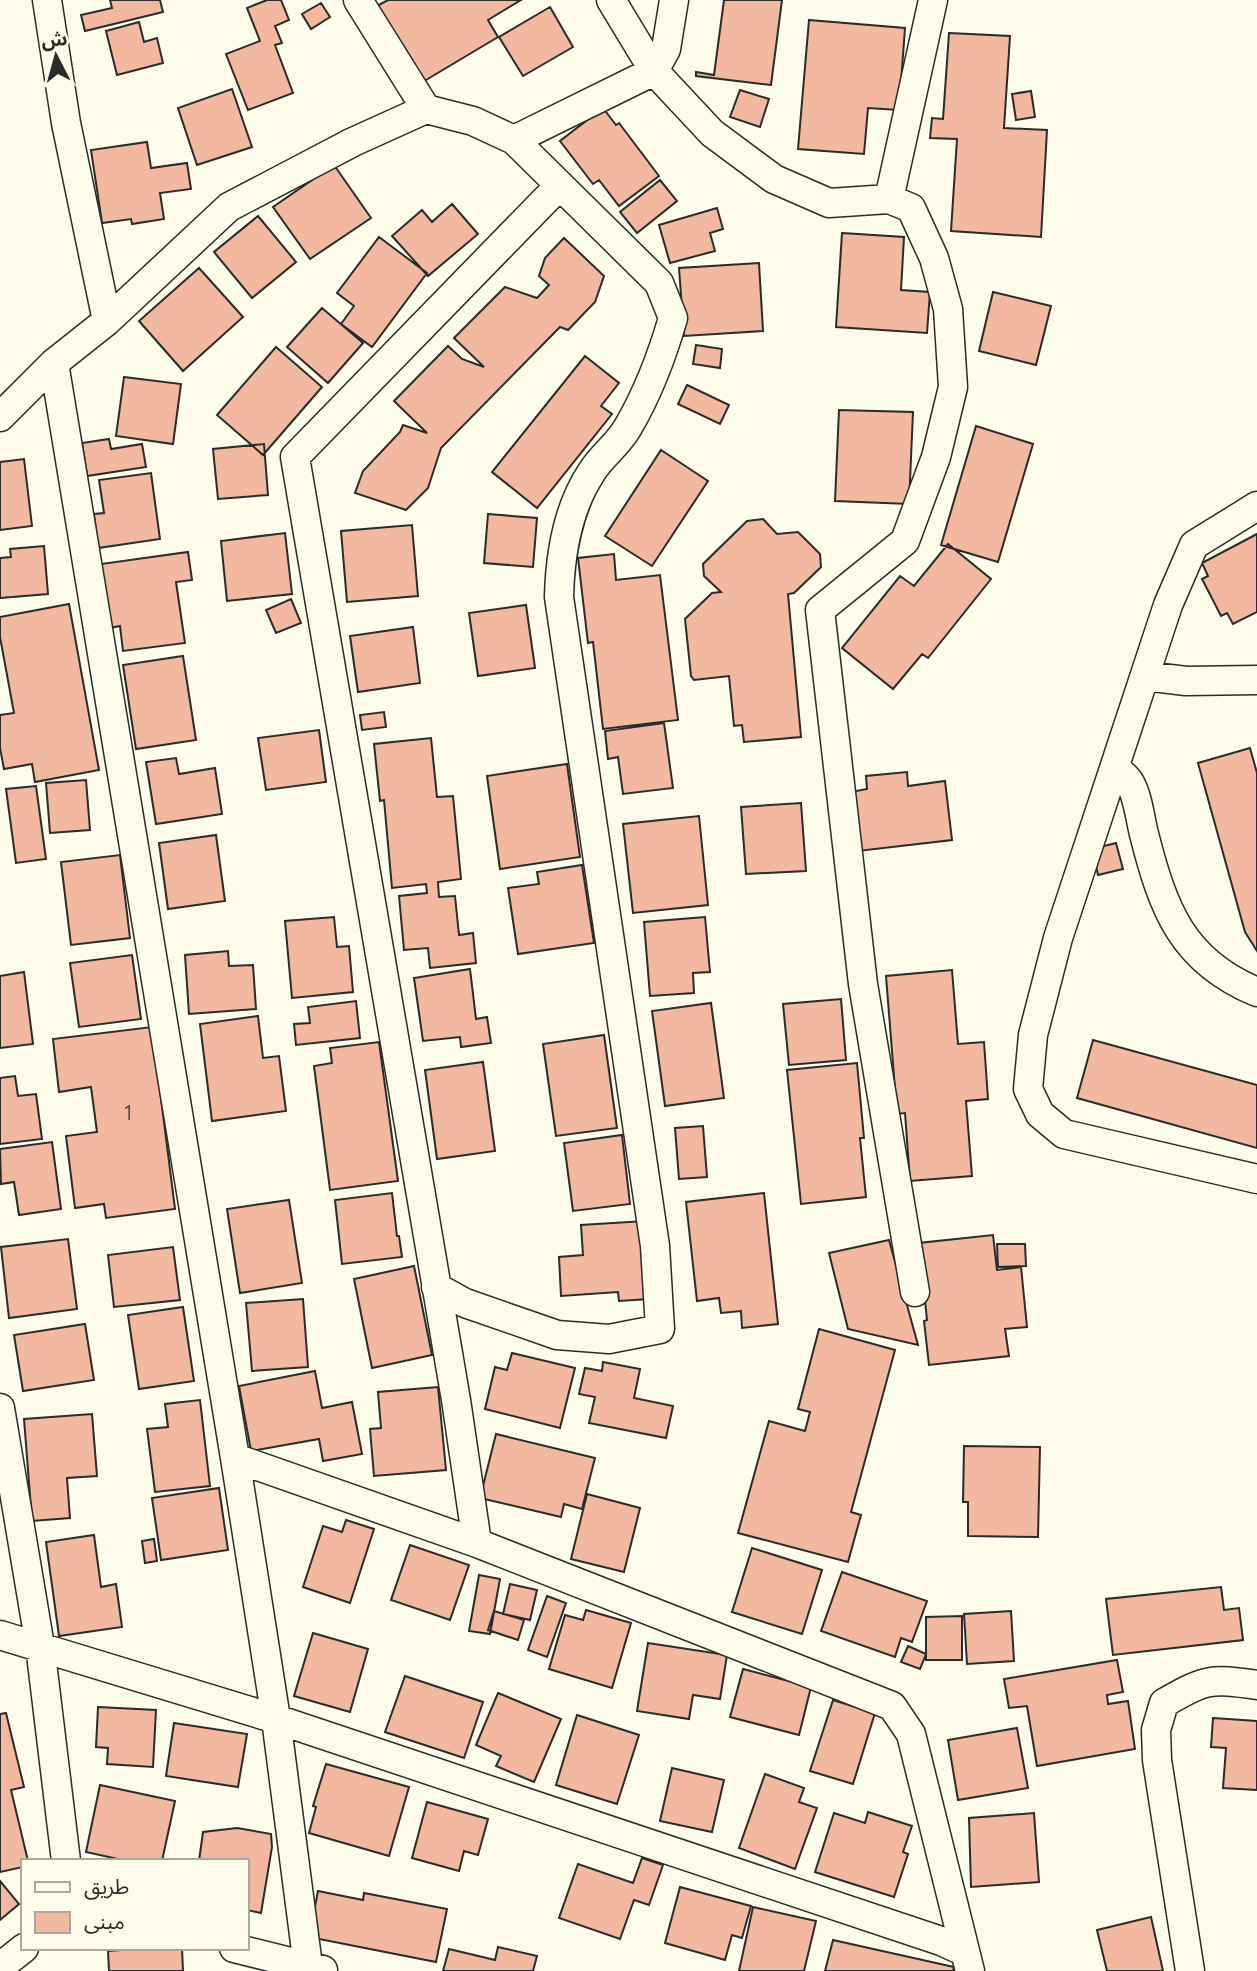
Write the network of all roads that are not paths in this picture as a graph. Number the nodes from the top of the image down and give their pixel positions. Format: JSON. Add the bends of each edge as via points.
{"nodes":[{"id":1,"x":47,"y":0,"type":"edge"},
{"id":2,"x":358,"y":0,"type":"edge"},
{"id":3,"x":611,"y":0,"type":"edge"},
{"id":4,"x":674,"y":0,"type":"edge"},
{"id":5,"x":933,"y":0,"type":"edge"},
{"id":6,"x":654,"y":71,"type":"junction"},
{"id":7,"x":426,"y":109,"type":"junction"},
{"id":8,"x":514,"y":140,"type":"junction"},
{"id":9,"x":559,"y":186,"type":"junction"},
{"id":10,"x":889,"y":200,"type":"junction"},
{"id":11,"x":107,"y":321,"type":"junction"},
{"id":12,"x":54,"y":363,"type":"junction"},
{"id":13,"x":0,"y":417,"type":"edge"},
{"id":14,"x":1257,"y":506,"type":"edge"},
{"id":15,"x":1145,"y":676,"type":"junction"},
{"id":16,"x":1257,"y":680,"type":"edge"},
{"id":17,"x":1115,"y":768,"type":"junction"},
{"id":18,"x":1257,"y":992,"type":"edge"},
{"id":19,"x":1257,"y":1179,"type":"edge"},
{"id":20,"x":436,"y":1287,"type":"junction"},
{"id":21,"x":915,"y":1292,"type":"dead end"},
{"id":22,"x":0,"y":1408,"type":"edge"},
{"id":23,"x":235,"y":1458,"type":"junction"},
{"id":24,"x":477,"y":1543,"type":"junction"},
{"id":25,"x":0,"y":1635,"type":"edge"},
{"id":26,"x":40,"y":1646,"type":"junction"},
{"id":27,"x":1257,"y":1685,"type":"edge"},
{"id":28,"x":276,"y":1719,"type":"junction"},
{"id":29,"x":66,"y":1859,"type":"edge"},
{"id":30,"x":21,"y":1950,"type":"edge"},
{"id":31,"x":242,"y":1950,"type":"edge"},
{"id":32,"x":966,"y":1961,"type":"edge"},
{"id":33,"x":0,"y":1967,"type":"edge"},
{"id":34,"x":317,"y":1968,"type":"edge"},
{"id":35,"x":1190,"y":1971,"type":"edge"}],
"edges":[{"from":1,"to":11,"type":"street","via":[[66,124]]},
{"from":2,"to":7,"type":"street"},
{"from":3,"to":6,"type":"street"},
{"from":4,"to":6,"type":"street","via":[[666,49]]},
{"from":5,"to":10,"type":"street"},
{"from":6,"to":8,"type":"street"},
{"from":6,"to":10,"type":"street","via":[[712,133],[774,179],[829,203]]},
{"from":7,"to":8,"type":"street","via":[[473,121]]},
{"from":7,"to":11,"type":"street","via":[[229,207]]},
{"from":8,"to":9,"type":"street"},
{"from":9,"to":20,"type":"street","via":[[295,457]]},
{"from":9,"to":20,"type":"street","via":[[659,283],[673,318],[653,377],[628,428],[591,472],[578,498],[560,568],[559,597],[655,1246],[660,1329],[609,1339],[557,1335],[465,1303]]},
{"from":10,"to":21,"type":"street","via":[[911,208],[934,258],[948,309],[953,387],[936,457],[905,541],[821,610],[863,984]]},
{"from":11,"to":12,"type":"street"},
{"from":12,"to":13,"type":"street"},
{"from":12,"to":23,"type":"street"},
{"from":14,"to":15,"type":"street","via":[[1194,545]]},
{"from":15,"to":16,"type":"street","via":[[1186,681]]},
{"from":15,"to":17,"type":"street"},
{"from":17,"to":18,"type":"street","via":[[1130,782],[1170,912],[1189,945],[1210,966]]},
{"from":17,"to":19,"type":"street","via":[[1058,939],[1033,1035],[1028,1089],[1040,1114],[1064,1133]]},
{"from":20,"to":24,"type":"street"},
{"from":22,"to":26,"type":"street"},
{"from":23,"to":24,"type":"street"},
{"from":23,"to":28,"type":"street"},
{"from":24,"to":32,"type":"street","via":[[892,1706],[911,1734]]},
{"from":25,"to":26,"type":"street"},
{"from":26,"to":28,"type":"street"},
{"from":26,"to":29,"type":"street"},
{"from":27,"to":35,"type":"street","via":[[1221,1679],[1197,1684],[1164,1703],[1156,1730],[1160,1790]]},
{"from":28,"to":32,"type":"street","via":[[928,1937]]},
{"from":28,"to":34,"type":"street"},
{"from":30,"to":33,"type":"street"},
{"from":31,"to":34,"type":"street"}]}
